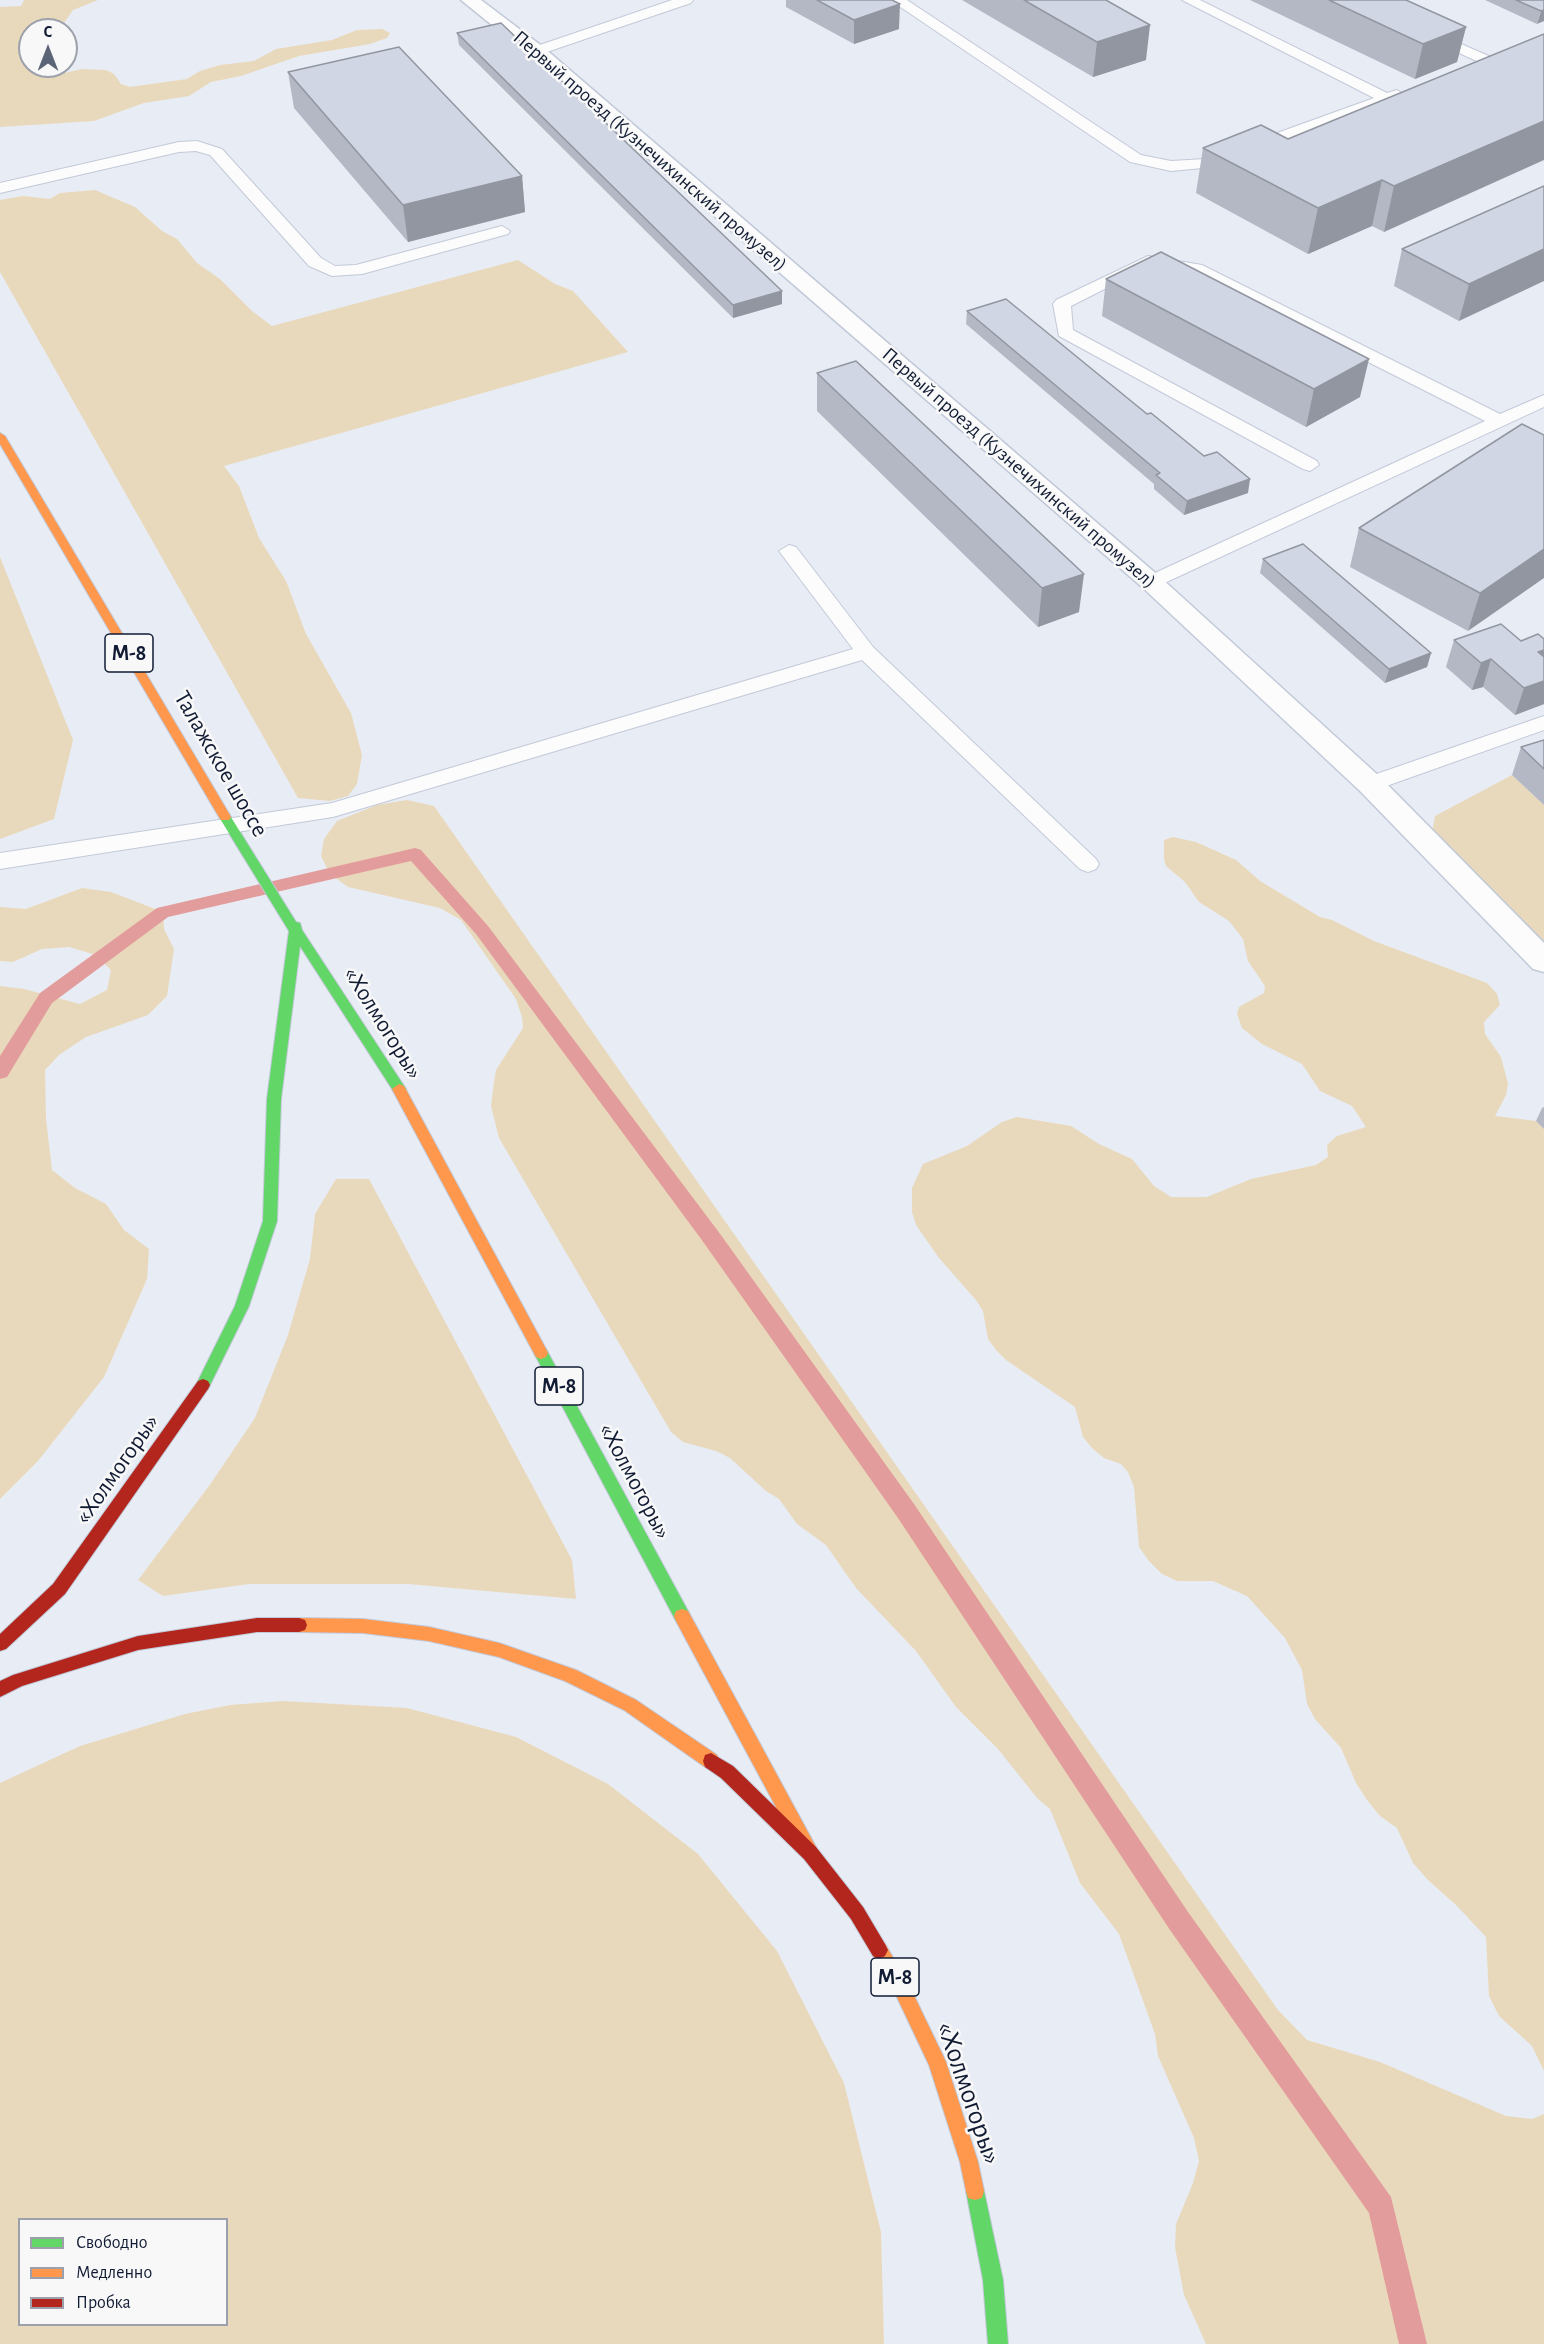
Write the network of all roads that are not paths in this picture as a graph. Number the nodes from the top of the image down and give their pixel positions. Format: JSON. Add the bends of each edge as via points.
{"nodes":[{"id":1,"x":470,"y":0,"type":"edge"},
{"id":2,"x":686,"y":0,"type":"edge"},
{"id":3,"x":897,"y":0,"type":"edge"},
{"id":4,"x":1189,"y":0,"type":"edge"},
{"id":5,"x":1415,"y":28,"type":"edge"},
{"id":6,"x":536,"y":51,"type":"junction"},
{"id":7,"x":1505,"y":52,"type":"edge"},
{"id":8,"x":1486,"y":60,"type":"junction"},
{"id":9,"x":1464,"y":69,"type":"edge"},
{"id":10,"x":1408,"y":91,"type":"edge"},
{"id":11,"x":1386,"y":99,"type":"junction"},
{"id":12,"x":0,"y":188,"type":"edge"},
{"id":13,"x":502,"y":231,"type":"dead end"},
{"id":14,"x":1544,"y":400,"type":"edge"},
{"id":15,"x":1498,"y":420,"type":"junction"},
{"id":16,"x":0,"y":436,"type":"edge"},
{"id":17,"x":1310,"y":465,"type":"dead end"},
{"id":18,"x":789,"y":551,"type":"dead end"},
{"id":19,"x":1151,"y":582,"type":"junction"},
{"id":20,"x":866,"y":652,"type":"junction"},
{"id":21,"x":1544,"y":723,"type":"edge"},
{"id":22,"x":1370,"y":784,"type":"junction"},
{"id":23,"x":232,"y":826,"type":"junction"},
{"id":24,"x":0,"y":861,"type":"edge"},
{"id":25,"x":1088,"y":864,"type":"dead end"},
{"id":26,"x":296,"y":926,"type":"junction"},
{"id":27,"x":1544,"y":961,"type":"edge"},
{"id":28,"x":0,"y":1644,"type":"edge"},
{"id":29,"x":0,"y":1689,"type":"edge"},
{"id":30,"x":810,"y":1853,"type":"junction"},
{"id":31,"x":998,"y":2344,"type":"edge"}],
"edges":[{"from":1,"to":6,"type":"street","name":"Первый проезд (Кузнечихинский промузел)"},
{"from":2,"to":6,"type":"lane"},
{"from":3,"to":11,"type":"lane","via":[[1136,159],[1171,166],[1207,164]]},
{"from":4,"to":11,"type":"lane"},
{"from":5,"to":8,"type":"lane"},
{"from":6,"to":19,"type":"street","name":"Первый проезд (Кузнечихинский промузел)"},
{"from":7,"to":8,"type":"lane"},
{"from":8,"to":9,"type":"lane"},
{"from":10,"to":11,"type":"lane"},
{"from":12,"to":13,"type":"lane","via":[[197,146],[216,152],[315,262],[332,272],[356,270]]},
{"from":14,"to":15,"type":"lane"},
{"from":15,"to":17,"type":"lane","via":[[1196,269],[1148,261],[1062,304],[1065,332]]},
{"from":15,"to":19,"type":"lane"},
{"from":16,"to":23,"type":"main road","name":"Талажское шоссе","number":"М-8"},
{"from":18,"to":20,"type":"lane"},
{"from":19,"to":22,"type":"street","name":"Первый проезд (Кузнечихинский промузел)"},
{"from":20,"to":23,"type":"lane","via":[[333,810]]},
{"from":20,"to":25,"type":"lane"},
{"from":21,"to":22,"type":"lane"},
{"from":22,"to":27,"type":"street","name":"Первый проезд (Кузнечихинский промузел)"},
{"from":23,"to":24,"type":"lane"},
{"from":23,"to":26,"type":"main road","name":"Талажское шоссе","number":"М-8","via":[[256,870]]},
{"from":26,"to":28,"type":"main road","name":"«Холмогоры»","via":[[274,1099],[270,1221],[242,1306],[202,1388],[59,1589]]},
{"from":26,"to":30,"type":"main road","name":"«Холмогоры»","number":"М-8","via":[[389,1071]]},
{"from":29,"to":30,"type":"main road","name":"«Холмогоры»","number":"М-8","via":[[138,1643],[257,1625],[363,1626],[429,1634],[499,1650],[570,1675],[630,1705],[727,1772]]},
{"from":30,"to":31,"type":"main road","name":"«Холмогоры»","number":"М-8","via":[[857,1913],[901,1987],[937,2062],[969,2162],[993,2280]]}]}
